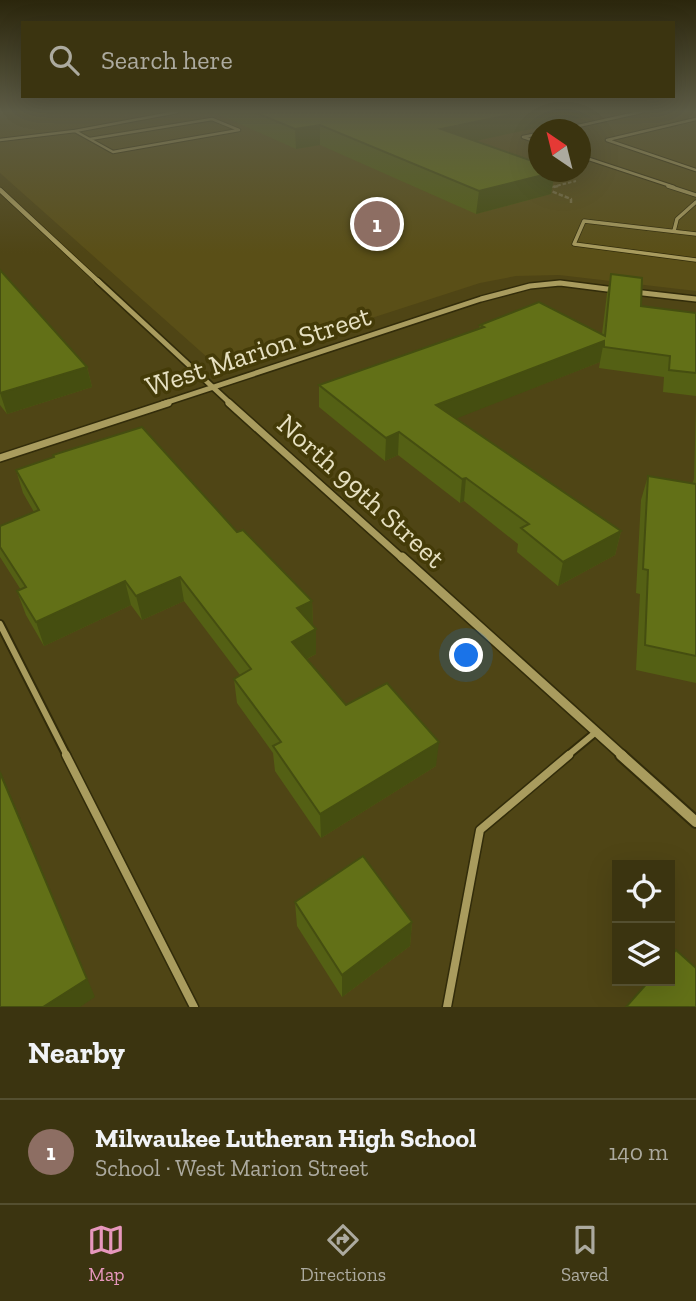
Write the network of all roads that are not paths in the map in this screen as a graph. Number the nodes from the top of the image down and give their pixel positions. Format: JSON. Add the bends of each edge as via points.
{"nodes":[{"id":1,"x":663,"y":159,"type":"edge"},
{"id":2,"x":591,"y":160,"type":"edge"},
{"id":3,"x":696,"y":170,"type":"edge"},
{"id":4,"x":0,"y":190,"type":"edge"},
{"id":5,"x":696,"y":195,"type":"edge"},
{"id":6,"x":696,"y":202,"type":"edge"},
{"id":7,"x":674,"y":231,"type":"junction"},
{"id":8,"x":696,"y":234,"type":"edge"},
{"id":9,"x":696,"y":260,"type":"edge"},
{"id":10,"x":696,"y":299,"type":"edge"},
{"id":11,"x":214,"y":389,"type":"junction"},
{"id":12,"x":0,"y":458,"type":"edge"},
{"id":13,"x":0,"y":624,"type":"edge"},
{"id":14,"x":596,"y":732,"type":"junction"},
{"id":15,"x":696,"y":822,"type":"edge"},
{"id":16,"x":194,"y":1007,"type":"edge"},
{"id":17,"x":447,"y":1007,"type":"edge"}],
"edges":[{"from":1,"to":3,"type":"lane"},
{"from":2,"to":5,"type":"lane"},
{"from":4,"to":11,"type":"street","name":"North 99th Street"},
{"from":6,"to":7,"type":"lane","via":[[677,219]]},
{"from":7,"to":8,"type":"lane"},
{"from":7,"to":9,"type":"lane","via":[[584,220],[574,244]]},
{"from":10,"to":11,"type":"street","name":"West Marion Street","via":[[559,283],[530,286]]},
{"from":11,"to":12,"type":"street","name":"West Marion Street"},
{"from":11,"to":14,"type":"street","name":"North 99th Street"},
{"from":13,"to":16,"type":"lane"},
{"from":14,"to":15,"type":"street","name":"North 99th Street"},
{"from":14,"to":17,"type":"lane","via":[[480,830]]}]}
